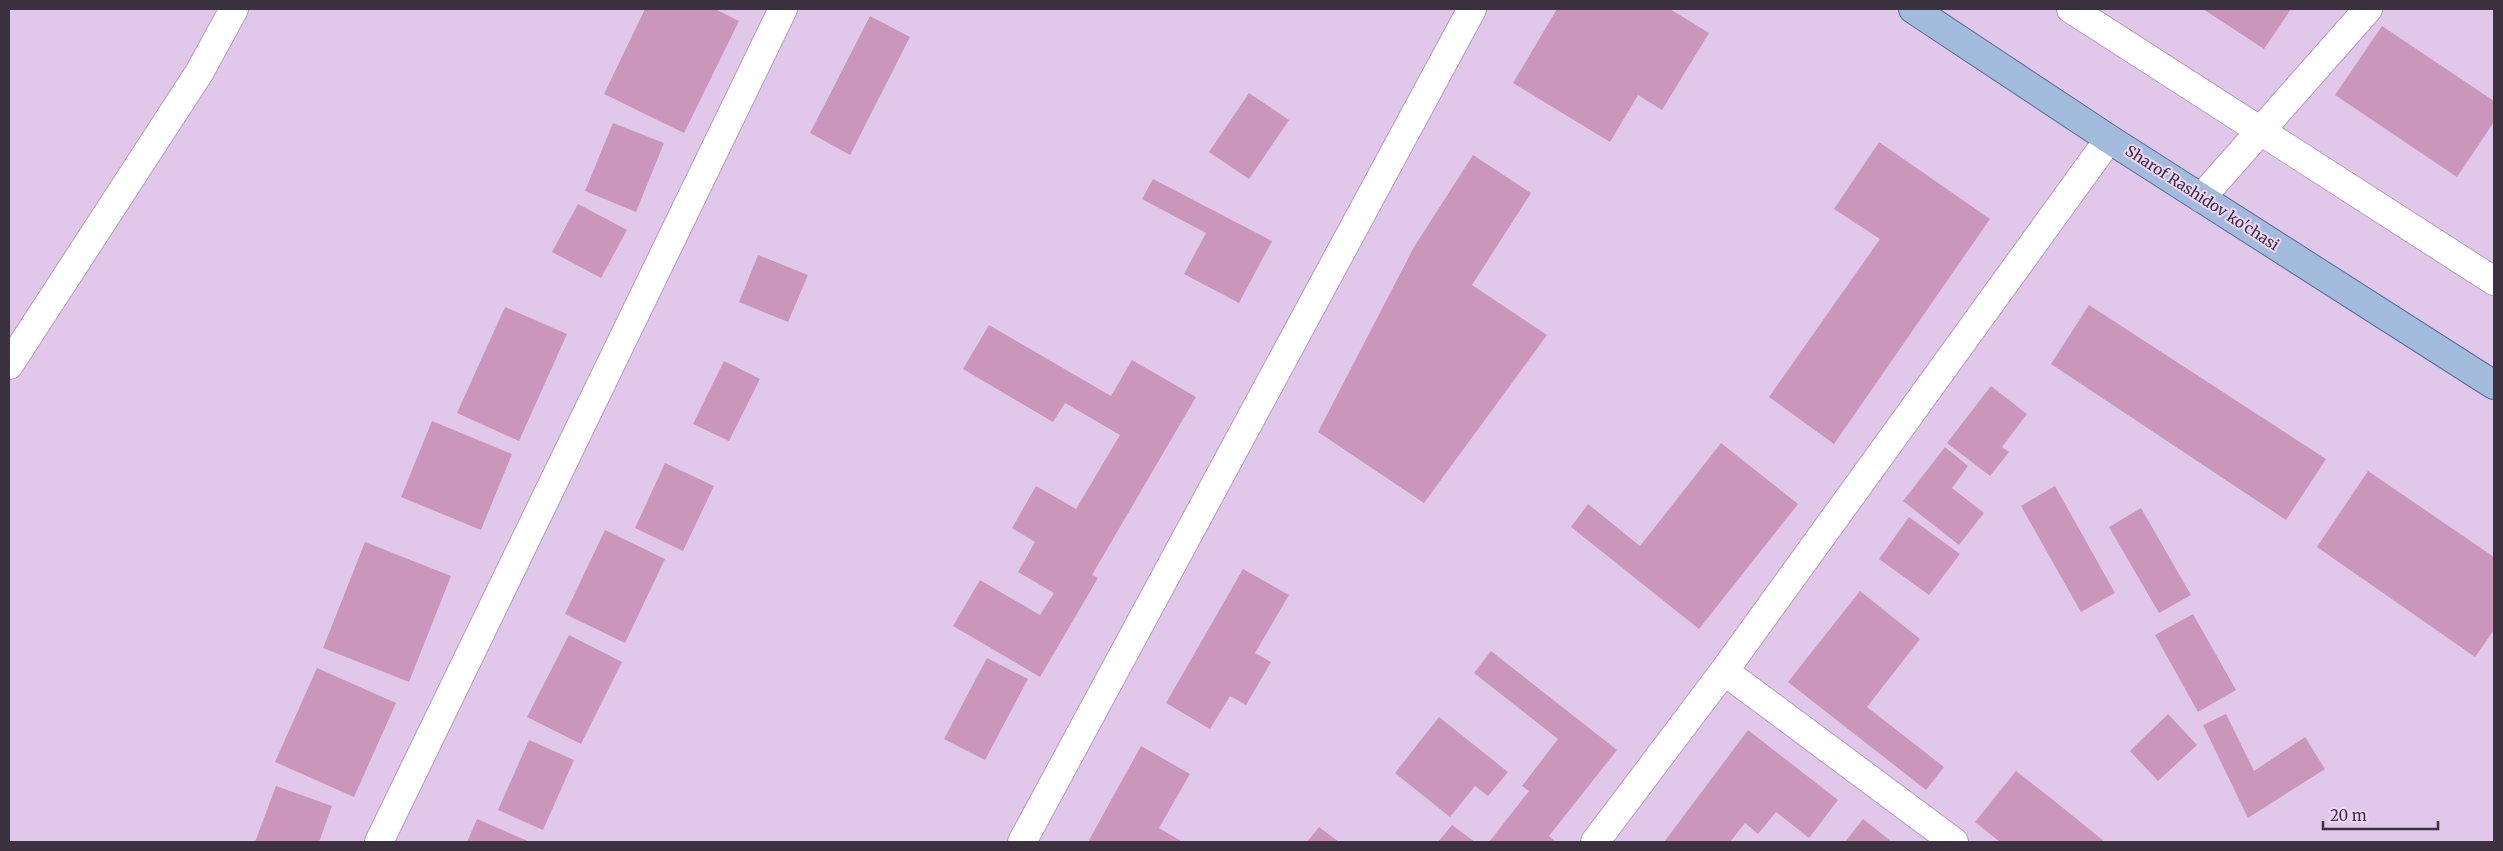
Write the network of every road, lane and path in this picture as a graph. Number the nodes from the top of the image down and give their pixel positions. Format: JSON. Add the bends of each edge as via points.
{"nodes":[{"id":1,"x":234,"y":9,"type":"edge"},
{"id":2,"x":783,"y":9,"type":"edge"},
{"id":3,"x":1472,"y":9,"type":"edge"},
{"id":4,"x":1913,"y":9,"type":"edge"},
{"id":5,"x":2071,"y":9,"type":"edge"},
{"id":6,"x":2368,"y":9,"type":"edge"},
{"id":7,"x":2262,"y":130,"type":"junction"},
{"id":8,"x":2109,"y":138,"type":"junction"},
{"id":9,"x":2201,"y":198,"type":"junction"},
{"id":10,"x":2494,"y":281,"type":"edge"},
{"id":11,"x":9,"y":365,"type":"edge"},
{"id":12,"x":2494,"y":385,"type":"edge"},
{"id":13,"x":1724,"y":671,"type":"junction"},
{"id":14,"x":379,"y":842,"type":"edge"},
{"id":15,"x":1022,"y":842,"type":"edge"},
{"id":16,"x":1595,"y":842,"type":"edge"},
{"id":17,"x":1954,"y":842,"type":"edge"}],
"edges":[{"from":1,"to":11,"type":"street","via":[[199,73]]},
{"from":2,"to":14,"type":"street"},
{"from":3,"to":15,"type":"street"},
{"from":4,"to":8,"type":"main road","name":"Sharof Rashidov ko'chasi"},
{"from":5,"to":7,"type":"street"},
{"from":6,"to":7,"type":"street"},
{"from":7,"to":9,"type":"street"},
{"from":7,"to":10,"type":"street"},
{"from":8,"to":9,"type":"main road","name":"Sharof Rashidov ko'chasi"},
{"from":8,"to":13,"type":"street"},
{"from":9,"to":12,"type":"main road","name":"Sharof Rashidov ko'chasi"},
{"from":13,"to":16,"type":"street"},
{"from":13,"to":17,"type":"street"}]}
